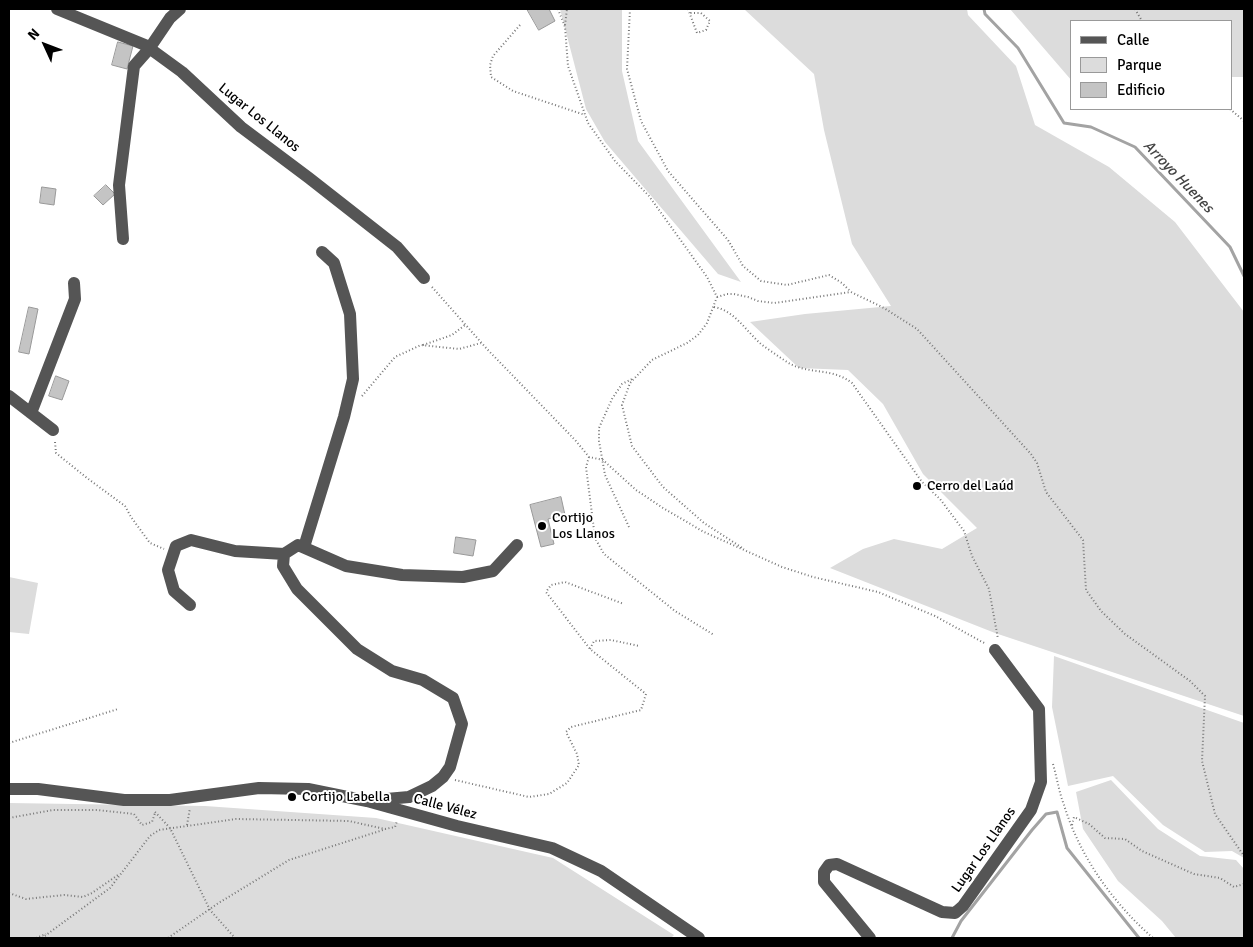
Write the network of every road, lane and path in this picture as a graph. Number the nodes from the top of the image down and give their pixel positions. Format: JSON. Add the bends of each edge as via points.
{"nodes":[{"id":1,"x":57,"y":9,"type":"edge"},
{"id":2,"x":180,"y":9,"type":"edge"},
{"id":3,"x":558,"y":9,"type":"edge"},
{"id":4,"x":567,"y":9,"type":"edge"},
{"id":5,"x":630,"y":9,"type":"edge"},
{"id":6,"x":688,"y":9,"type":"edge"},
{"id":7,"x":1135,"y":9,"type":"edge"},
{"id":8,"x":690,"y":13,"type":"junction"},
{"id":9,"x":1141,"y":20,"type":"edge"},
{"id":10,"x":520,"y":25,"type":"dead end"},
{"id":11,"x":565,"y":27,"type":"junction"},
{"id":12,"x":149,"y":49,"type":"junction"},
{"id":13,"x":1231,"y":110,"type":"edge"},
{"id":14,"x":585,"y":115,"type":"junction"},
{"id":15,"x":1244,"y":121,"type":"edge"},
{"id":16,"x":123,"y":239,"type":"dead end"},
{"id":17,"x":322,"y":252,"type":"dead end"},
{"id":18,"x":424,"y":278,"type":"joint"},
{"id":19,"x":74,"y":283,"type":"dead end"},
{"id":20,"x":852,"y":292,"type":"junction"},
{"id":21,"x":717,"y":297,"type":"junction"},
{"id":22,"x":714,"y":307,"type":"junction"},
{"id":23,"x":465,"y":324,"type":"junction"},
{"id":24,"x":481,"y":343,"type":"junction"},
{"id":25,"x":421,"y":345,"type":"junction"},
{"id":26,"x":636,"y":376,"type":"junction"},
{"id":27,"x":9,"y":396,"type":"edge"},
{"id":28,"x":357,"y":402,"type":"dead end"},
{"id":29,"x":31,"y":413,"type":"junction"},
{"id":30,"x":53,"y":430,"type":"joint"},
{"id":31,"x":589,"y":457,"type":"junction"},
{"id":32,"x":603,"y":460,"type":"junction"},
{"id":33,"x":629,"y":526,"type":"dead end"},
{"id":34,"x":517,"y":545,"type":"dead end"},
{"id":35,"x":176,"y":546,"type":"junction"},
{"id":36,"x":304,"y":548,"type":"junction"},
{"id":37,"x":749,"y":553,"type":"junction"},
{"id":38,"x":284,"y":554,"type":"junction"},
{"id":39,"x":624,"y":604,"type":"dead end"},
{"id":40,"x":190,"y":606,"type":"dead end"},
{"id":41,"x":714,"y":635,"type":"dead end"},
{"id":42,"x":639,"y":646,"type":"dead end"},
{"id":43,"x":590,"y":649,"type":"junction"},
{"id":44,"x":995,"y":650,"type":"junction"},
{"id":45,"x":118,"y":709,"type":"dead end"},
{"id":46,"x":9,"y":743,"type":"edge"},
{"id":47,"x":1053,"y":762,"type":"dead end"},
{"id":48,"x":443,"y":777,"type":"junction"},
{"id":49,"x":9,"y":789,"type":"edge"},
{"id":50,"x":191,"y":797,"type":"junction"},
{"id":51,"x":367,"y":801,"type":"junction"},
{"id":52,"x":156,"y":806,"type":"junction"},
{"id":53,"x":401,"y":810,"type":"junction"},
{"id":54,"x":9,"y":818,"type":"edge"},
{"id":55,"x":187,"y":825,"type":"junction"},
{"id":56,"x":1072,"y":825,"type":"junction"},
{"id":57,"x":170,"y":828,"type":"junction"},
{"id":58,"x":385,"y":829,"type":"junction"},
{"id":59,"x":1244,"y":856,"type":"edge"},
{"id":60,"x":121,"y":873,"type":"junction"},
{"id":61,"x":1244,"y":884,"type":"edge"},
{"id":62,"x":9,"y":893,"type":"edge"},
{"id":63,"x":210,"y":910,"type":"junction"},
{"id":64,"x":50,"y":932,"type":"junction"},
{"id":65,"x":36,"y":938,"type":"edge"},
{"id":66,"x":42,"y":938,"type":"edge"},
{"id":67,"x":168,"y":938,"type":"edge"},
{"id":68,"x":235,"y":938,"type":"edge"},
{"id":69,"x":699,"y":938,"type":"edge"},
{"id":70,"x":870,"y":938,"type":"edge"},
{"id":71,"x":1153,"y":938,"type":"edge"}],
"edges":[{"from":1,"to":12,"type":"street","name":"Lugar Los Llanos"},
{"from":2,"to":12,"type":"street"},
{"from":3,"to":11,"type":"path"},
{"from":4,"to":11,"type":"path"},
{"from":5,"to":20,"type":"path","via":[[627,69],[641,121],[668,171],[728,240],[743,266],[761,281],[787,285],[829,276]]},
{"from":6,"to":8,"type":"path"},
{"from":7,"to":9,"type":"path"},
{"from":8,"to":8,"type":"path","via":[[697,33],[706,30],[710,21],[701,13]]},
{"from":10,"to":14,"type":"path","via":[[493,56],[491,77],[513,91]]},
{"from":11,"to":14,"type":"path","via":[[568,66]]},
{"from":12,"to":16,"type":"street","via":[[134,66],[119,185]]},
{"from":12,"to":18,"type":"street","name":"Lugar Los Llanos","via":[[182,72],[241,126],[397,247]]},
{"from":13,"to":15,"type":"path"},
{"from":14,"to":21,"type":"path","via":[[615,161],[648,196],[707,277]]},
{"from":17,"to":36,"type":"street","via":[[334,263],[350,314],[353,379]]},
{"from":18,"to":23,"type":"path"},
{"from":19,"to":29,"type":"street","via":[[75,299]]},
{"from":20,"to":21,"type":"path","via":[[774,303],[734,294]]},
{"from":20,"to":59,"type":"path","via":[[917,329],[1031,454],[1046,492],[1084,540],[1086,590],[1101,611],[1125,634],[1206,696],[1202,761],[1215,814]]},
{"from":21,"to":22,"type":"path"},
{"from":22,"to":26,"type":"path","via":[[698,335],[652,360]]},
{"from":22,"to":44,"type":"path","via":[[723,308],[788,363],[799,368],[830,372],[852,383],[922,482],[940,499],[964,531],[972,556],[989,589],[998,644]]},
{"from":23,"to":24,"type":"path"},
{"from":23,"to":25,"type":"path","via":[[452,335]]},
{"from":24,"to":25,"type":"path","via":[[459,348]]},
{"from":24,"to":31,"type":"path"},
{"from":25,"to":28,"type":"path","via":[[395,357]]},
{"from":26,"to":32,"type":"path","via":[[622,384],[599,428]]},
{"from":26,"to":37,"type":"path","via":[[622,406],[632,446],[663,487],[704,523]]},
{"from":27,"to":29,"type":"street"},
{"from":29,"to":30,"type":"street"},
{"from":30,"to":35,"type":"path","via":[[56,453],[125,506],[150,544],[168,550]]},
{"from":31,"to":32,"type":"path"},
{"from":31,"to":41,"type":"path","via":[[586,467],[595,538],[604,554],[674,611]]},
{"from":32,"to":33,"type":"path","via":[[605,475]]},
{"from":32,"to":37,"type":"path","via":[[636,490],[663,508]]},
{"from":34,"to":36,"type":"street","via":[[493,571],[463,577],[402,576],[346,566]]},
{"from":35,"to":38,"type":"street","via":[[191,540],[235,551]]},
{"from":35,"to":40,"type":"street","via":[[168,570],[174,591]]},
{"from":36,"to":38,"type":"street","via":[[298,545]]},
{"from":37,"to":44,"type":"path","via":[[813,577],[878,592],[934,616]]},
{"from":38,"to":48,"type":"street","via":[[283,566],[297,589],[357,648],[392,671],[423,680],[453,698],[462,724],[450,767]]},
{"from":39,"to":43,"type":"path","via":[[565,582],[551,585],[546,592]]},
{"from":42,"to":43,"type":"path","via":[[611,640],[594,641]]},
{"from":43,"to":48,"type":"path","via":[[646,694],[641,710],[571,727],[566,732],[579,765],[567,783],[549,794],[529,797]]},
{"from":44,"to":70,"type":"street","name":"Lugar Los Llanos","via":[[1039,709],[1041,782],[1031,810],[955,913],[942,912],[837,864],[829,865],[824,872],[824,882]]},
{"from":45,"to":46,"type":"path"},
{"from":47,"to":56,"type":"path"},
{"from":48,"to":51,"type":"street","via":[[409,797]]},
{"from":49,"to":52,"type":"street","name":"Calle Vélez","via":[[38,789]]},
{"from":50,"to":51,"type":"street","name":"Calle Vélez","via":[[259,788],[308,789]]},
{"from":50,"to":52,"type":"street","name":"Calle Vélez"},
{"from":50,"to":55,"type":"path"},
{"from":51,"to":53,"type":"street","name":"Calle Vélez"},
{"from":52,"to":54,"type":"path","via":[[152,822],[142,825],[134,814],[97,810],[53,810]]},
{"from":52,"to":57,"type":"path"},
{"from":53,"to":58,"type":"path","via":[[395,827]]},
{"from":53,"to":69,"type":"street","name":"Calle Vélez","via":[[552,848],[602,871]]},
{"from":55,"to":57,"type":"path"},
{"from":55,"to":58,"type":"path","via":[[236,819],[330,820]]},
{"from":56,"to":61,"type":"path","via":[[1074,817],[1089,824],[1105,838],[1125,839],[1142,851],[1194,874],[1220,878],[1234,887]]},
{"from":56,"to":71,"type":"path","via":[[1082,851],[1107,890]]},
{"from":57,"to":60,"type":"path","via":[[150,836]]},
{"from":57,"to":63,"type":"path"},
{"from":58,"to":63,"type":"path","via":[[289,860]]},
{"from":60,"to":62,"type":"path","via":[[83,897],[26,898]]},
{"from":60,"to":64,"type":"path","via":[[110,888]]},
{"from":63,"to":67,"type":"path"},
{"from":63,"to":68,"type":"path"},
{"from":64,"to":65,"type":"path"},
{"from":64,"to":66,"type":"path"}]}
